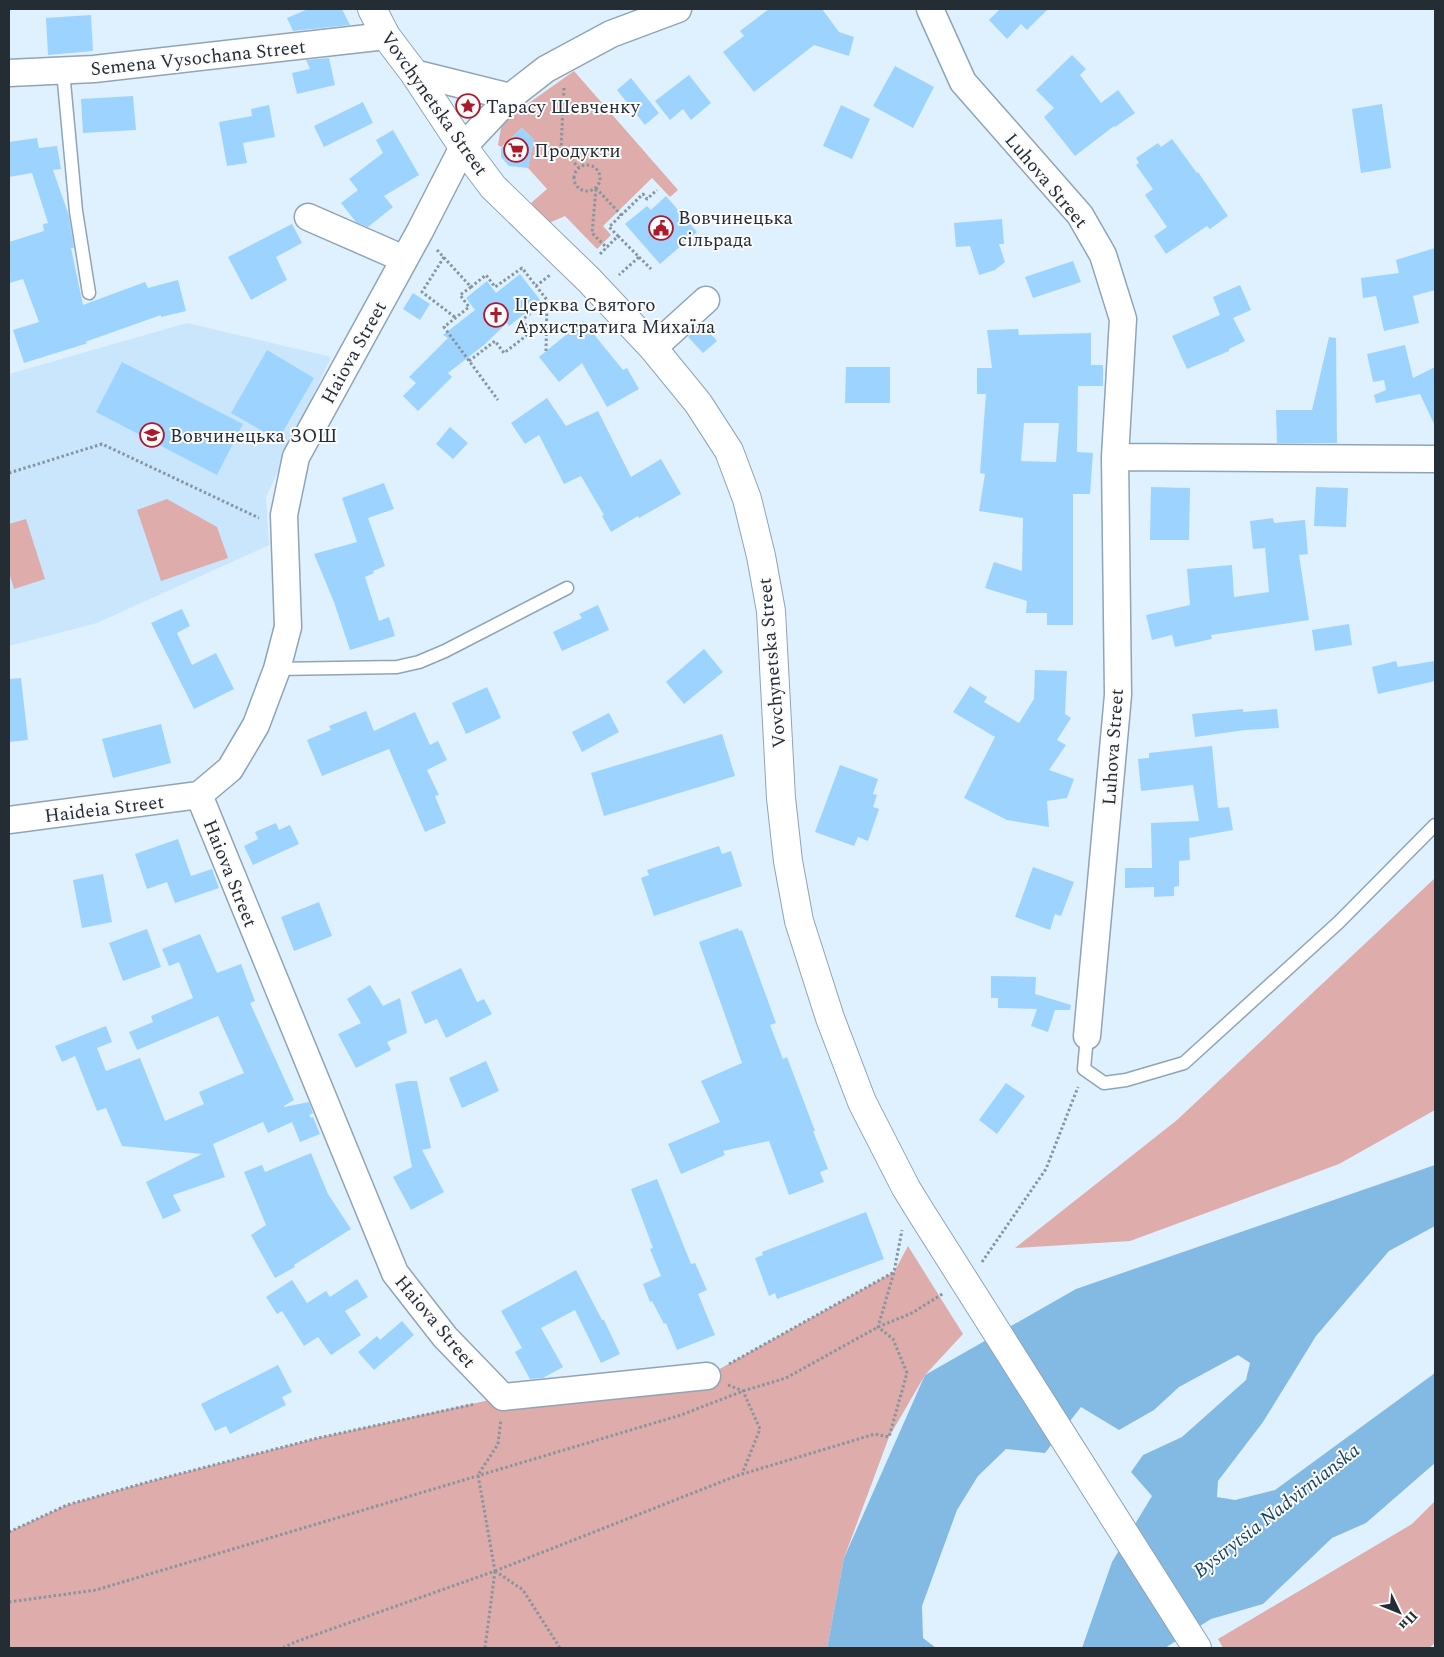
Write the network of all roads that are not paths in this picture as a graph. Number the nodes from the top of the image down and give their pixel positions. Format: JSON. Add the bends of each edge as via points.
{"nodes":[{"id":1,"x":372,"y":9,"type":"edge"},
{"id":2,"x":678,"y":9,"type":"edge"},
{"id":3,"x":930,"y":9,"type":"edge"},
{"id":4,"x":386,"y":36,"type":"junction"},
{"id":5,"x":63,"y":71,"type":"junction"},
{"id":6,"x":9,"y":73,"type":"edge"},
{"id":7,"x":414,"y":73,"type":"junction"},
{"id":8,"x":510,"y":97,"type":"junction"},
{"id":9,"x":463,"y":147,"type":"junction"},
{"id":10,"x":308,"y":217,"type":"dead end"},
{"id":11,"x":404,"y":259,"type":"junction"},
{"id":12,"x":89,"y":294,"type":"dead end"},
{"id":13,"x":706,"y":300,"type":"dead end"},
{"id":14,"x":653,"y":348,"type":"junction"},
{"id":15,"x":1115,"y":457,"type":"junction"},
{"id":16,"x":1435,"y":459,"type":"edge"},
{"id":17,"x":567,"y":588,"type":"dead end"},
{"id":18,"x":277,"y":669,"type":"junction"},
{"id":19,"x":199,"y":795,"type":"junction"},
{"id":20,"x":9,"y":820,"type":"edge"},
{"id":21,"x":1435,"y":825,"type":"edge"},
{"id":22,"x":1087,"y":1036,"type":"joint"},
{"id":23,"x":707,"y":1376,"type":"road end"},
{"id":24,"x":1197,"y":1648,"type":"edge"}],
"edges":[{"from":1,"to":4,"type":"street","name":"Vovchynetska Street"},
{"from":2,"to":8,"type":"street","name":"Haiova Street","via":[[611,34],[546,69]]},
{"from":3,"to":15,"type":"street","name":"Luhova Street","via":[[963,82],[1080,215],[1103,255],[1123,319]]},
{"from":4,"to":5,"type":"street","name":"Semena Vysochana Street"},
{"from":4,"to":7,"type":"street","name":"Vovchynetska Street"},
{"from":5,"to":6,"type":"street","name":"Semena Vysochana Street"},
{"from":5,"to":12,"type":"lane","via":[[76,212]]},
{"from":7,"to":8,"type":"street"},
{"from":7,"to":9,"type":"street","name":"Vovchynetska Street"},
{"from":8,"to":9,"type":"street","name":"Haiova Street"},
{"from":9,"to":11,"type":"street","name":"Haiova Street"},
{"from":9,"to":14,"type":"street","name":"Vovchynetska Street","via":[[494,187]]},
{"from":10,"to":11,"type":"street"},
{"from":11,"to":18,"type":"street","name":"Haiova Street","via":[[296,458],[284,515],[288,628]]},
{"from":13,"to":14,"type":"street"},
{"from":14,"to":24,"type":"street","name":"Vovchynetska Street","via":[[698,403],[729,451],[747,498],[771,611],[781,798],[799,921],[830,1018],[862,1102],[906,1188]]},
{"from":15,"to":16,"type":"street"},
{"from":15,"to":22,"type":"street","name":"Luhova Street","via":[[1118,695]]},
{"from":17,"to":18,"type":"lane","via":[[419,662],[397,667]]},
{"from":18,"to":19,"type":"street","name":"Haiova Street","via":[[256,725],[230,769]]},
{"from":19,"to":20,"type":"street","name":"Haideia Street"},
{"from":19,"to":23,"type":"street","name":"Haiova Street","via":[[395,1273],[445,1337],[503,1398]]},
{"from":21,"to":22,"type":"lane","via":[[1339,922],[1184,1063],[1104,1083],[1084,1069]]}]}
